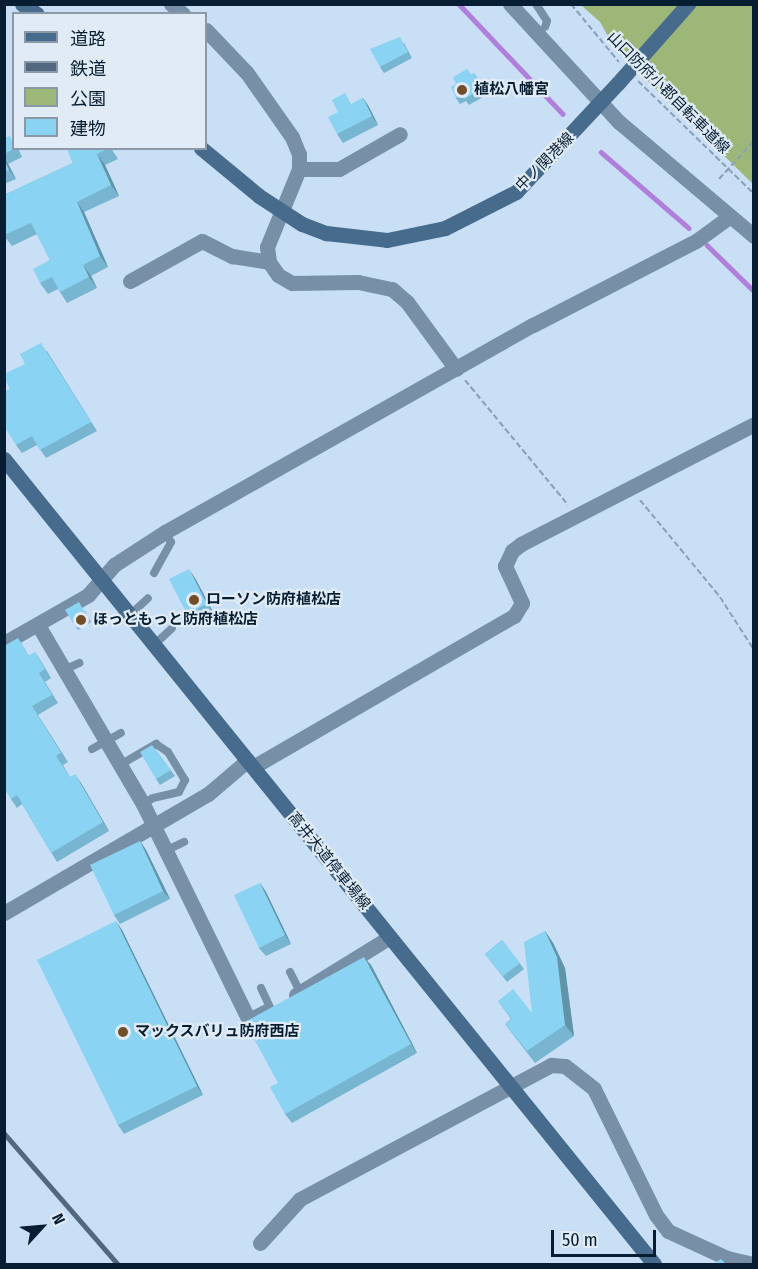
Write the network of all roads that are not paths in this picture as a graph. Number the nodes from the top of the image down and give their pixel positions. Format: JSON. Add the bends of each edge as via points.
{"nodes":[{"id":1,"x":510,"y":4,"type":"edge"},
{"id":2,"x":536,"y":4,"type":"edge"},
{"id":3,"x":688,"y":4,"type":"edge"},
{"id":4,"x":207,"y":31,"type":"edge"},
{"id":5,"x":544,"y":33,"type":"junction"},
{"id":6,"x":601,"y":104,"type":"junction"},
{"id":7,"x":400,"y":134,"type":"dead end"},
{"id":8,"x":204,"y":150,"type":"edge"},
{"id":9,"x":299,"y":169,"type":"junction"},
{"id":10,"x":280,"y":210,"type":"junction"},
{"id":11,"x":729,"y":217,"type":"junction"},
{"id":12,"x":753,"y":236,"type":"edge"},
{"id":13,"x":269,"y":262,"type":"junction"},
{"id":14,"x":130,"y":281,"type":"dead end"},
{"id":15,"x":456,"y":369,"type":"junction"},
{"id":16,"x":753,"y":424,"type":"edge"},
{"id":17,"x":4,"y":459,"type":"edge"},
{"id":18,"x":165,"y":532,"type":"junction"},
{"id":19,"x":154,"y":573,"type":"dead end"},
{"id":20,"x":102,"y":578,"type":"junction"},
{"id":21,"x":148,"y":598,"type":"dead end"},
{"id":22,"x":131,"y":614,"type":"junction"},
{"id":23,"x":38,"y":625,"type":"junction"},
{"id":24,"x":172,"y":628,"type":"dead end"},
{"id":25,"x":4,"y":643,"type":"edge"},
{"id":26,"x":155,"y":644,"type":"junction"},
{"id":27,"x":79,"y":663,"type":"dead end"},
{"id":28,"x":64,"y":670,"type":"junction"},
{"id":29,"x":121,"y":733,"type":"dead end"},
{"id":30,"x":106,"y":742,"type":"junction"},
{"id":31,"x":92,"y":749,"type":"dead end"},
{"id":32,"x":250,"y":764,"type":"junction"},
{"id":33,"x":120,"y":765,"type":"junction"},
{"id":34,"x":143,"y":804,"type":"junction"},
{"id":35,"x":155,"y":827,"type":"junction"},
{"id":36,"x":184,"y":842,"type":"dead end"},
{"id":37,"x":167,"y":850,"type":"junction"},
{"id":38,"x":4,"y":913,"type":"edge"},
{"id":39,"x":390,"y":937,"type":"junction"},
{"id":40,"x":291,"y":972,"type":"dead end"},
{"id":41,"x":261,"y":988,"type":"dead end"},
{"id":42,"x":300,"y":992,"type":"junction"},
{"id":43,"x":271,"y":1009,"type":"junction"},
{"id":44,"x":512,"y":1088,"type":"junction"},
{"id":45,"x":260,"y":1243,"type":"dead end"},
{"id":46,"x":654,"y":1264,"type":"edge"},
{"id":47,"x":753,"y":1264,"type":"edge"}],
"edges":[{"from":1,"to":5,"type":"street"},
{"from":2,"to":5,"type":"lane","via":[[547,21]]},
{"from":3,"to":6,"type":"main road","name":"中ノ関港線","bridge":true},
{"from":4,"to":9,"type":"street","via":[[247,73],[292,137],[299,154]]},
{"from":5,"to":6,"type":"street"},
{"from":6,"to":10,"type":"main road","name":"中ノ関港線","via":[[516,192],[445,228],[387,240],[360,239],[326,233]]},
{"from":6,"to":11,"type":"street"},
{"from":7,"to":9,"type":"street","via":[[339,170]]},
{"from":8,"to":10,"type":"main road","name":"中ノ関港線"},
{"from":9,"to":10,"type":"street"},
{"from":10,"to":13,"type":"street","via":[[267,247]]},
{"from":11,"to":12,"type":"street"},
{"from":11,"to":15,"type":"street","via":[[696,241]]},
{"from":13,"to":14,"type":"street","via":[[232,256],[202,242]]},
{"from":13,"to":15,"type":"street","via":[[278,275],[291,283],[358,282],[392,289],[408,302]]},
{"from":15,"to":18,"type":"street"},
{"from":16,"to":32,"type":"street","via":[[512,551],[505,566],[522,603],[514,616]]},
{"from":17,"to":20,"type":"main road","name":"高井大道停車場線"},
{"from":18,"to":19,"type":"lane","via":[[171,542]]},
{"from":18,"to":20,"type":"street","via":[[114,565]]},
{"from":20,"to":22,"type":"main road","name":"高井大道停車場線"},
{"from":20,"to":23,"type":"street","via":[[88,595]]},
{"from":21,"to":22,"type":"lane"},
{"from":22,"to":26,"type":"main road","name":"高井大道停車場線"},
{"from":23,"to":25,"type":"street"},
{"from":23,"to":28,"type":"street"},
{"from":24,"to":26,"type":"lane"},
{"from":26,"to":32,"type":"main road","name":"高井大道停車場線"},
{"from":27,"to":28,"type":"lane"},
{"from":28,"to":30,"type":"street"},
{"from":29,"to":30,"type":"lane"},
{"from":30,"to":31,"type":"lane"},
{"from":30,"to":33,"type":"street"},
{"from":32,"to":35,"type":"street"},
{"from":32,"to":39,"type":"main road","name":"高井大道停車場線"},
{"from":33,"to":34,"type":"street"},
{"from":33,"to":34,"type":"lane","via":[[156,744],[168,752],[185,780],[179,792]]},
{"from":34,"to":35,"type":"street"},
{"from":35,"to":37,"type":"street"},
{"from":35,"to":38,"type":"street","via":[[24,898]]},
{"from":36,"to":37,"type":"lane"},
{"from":37,"to":43,"type":"street","via":[[249,1020]]},
{"from":39,"to":42,"type":"street"},
{"from":39,"to":44,"type":"main road","name":"高井大道停車場線"},
{"from":40,"to":42,"type":"lane"},
{"from":41,"to":43,"type":"lane"},
{"from":42,"to":43,"type":"street"},
{"from":44,"to":45,"type":"street","via":[[300,1198]]},
{"from":44,"to":46,"type":"main road","name":"高井大道停車場線"},
{"from":44,"to":47,"type":"street","via":[[550,1065],[565,1066],[579,1074],[601,1101],[656,1215],[668,1231],[727,1258]]}]}
